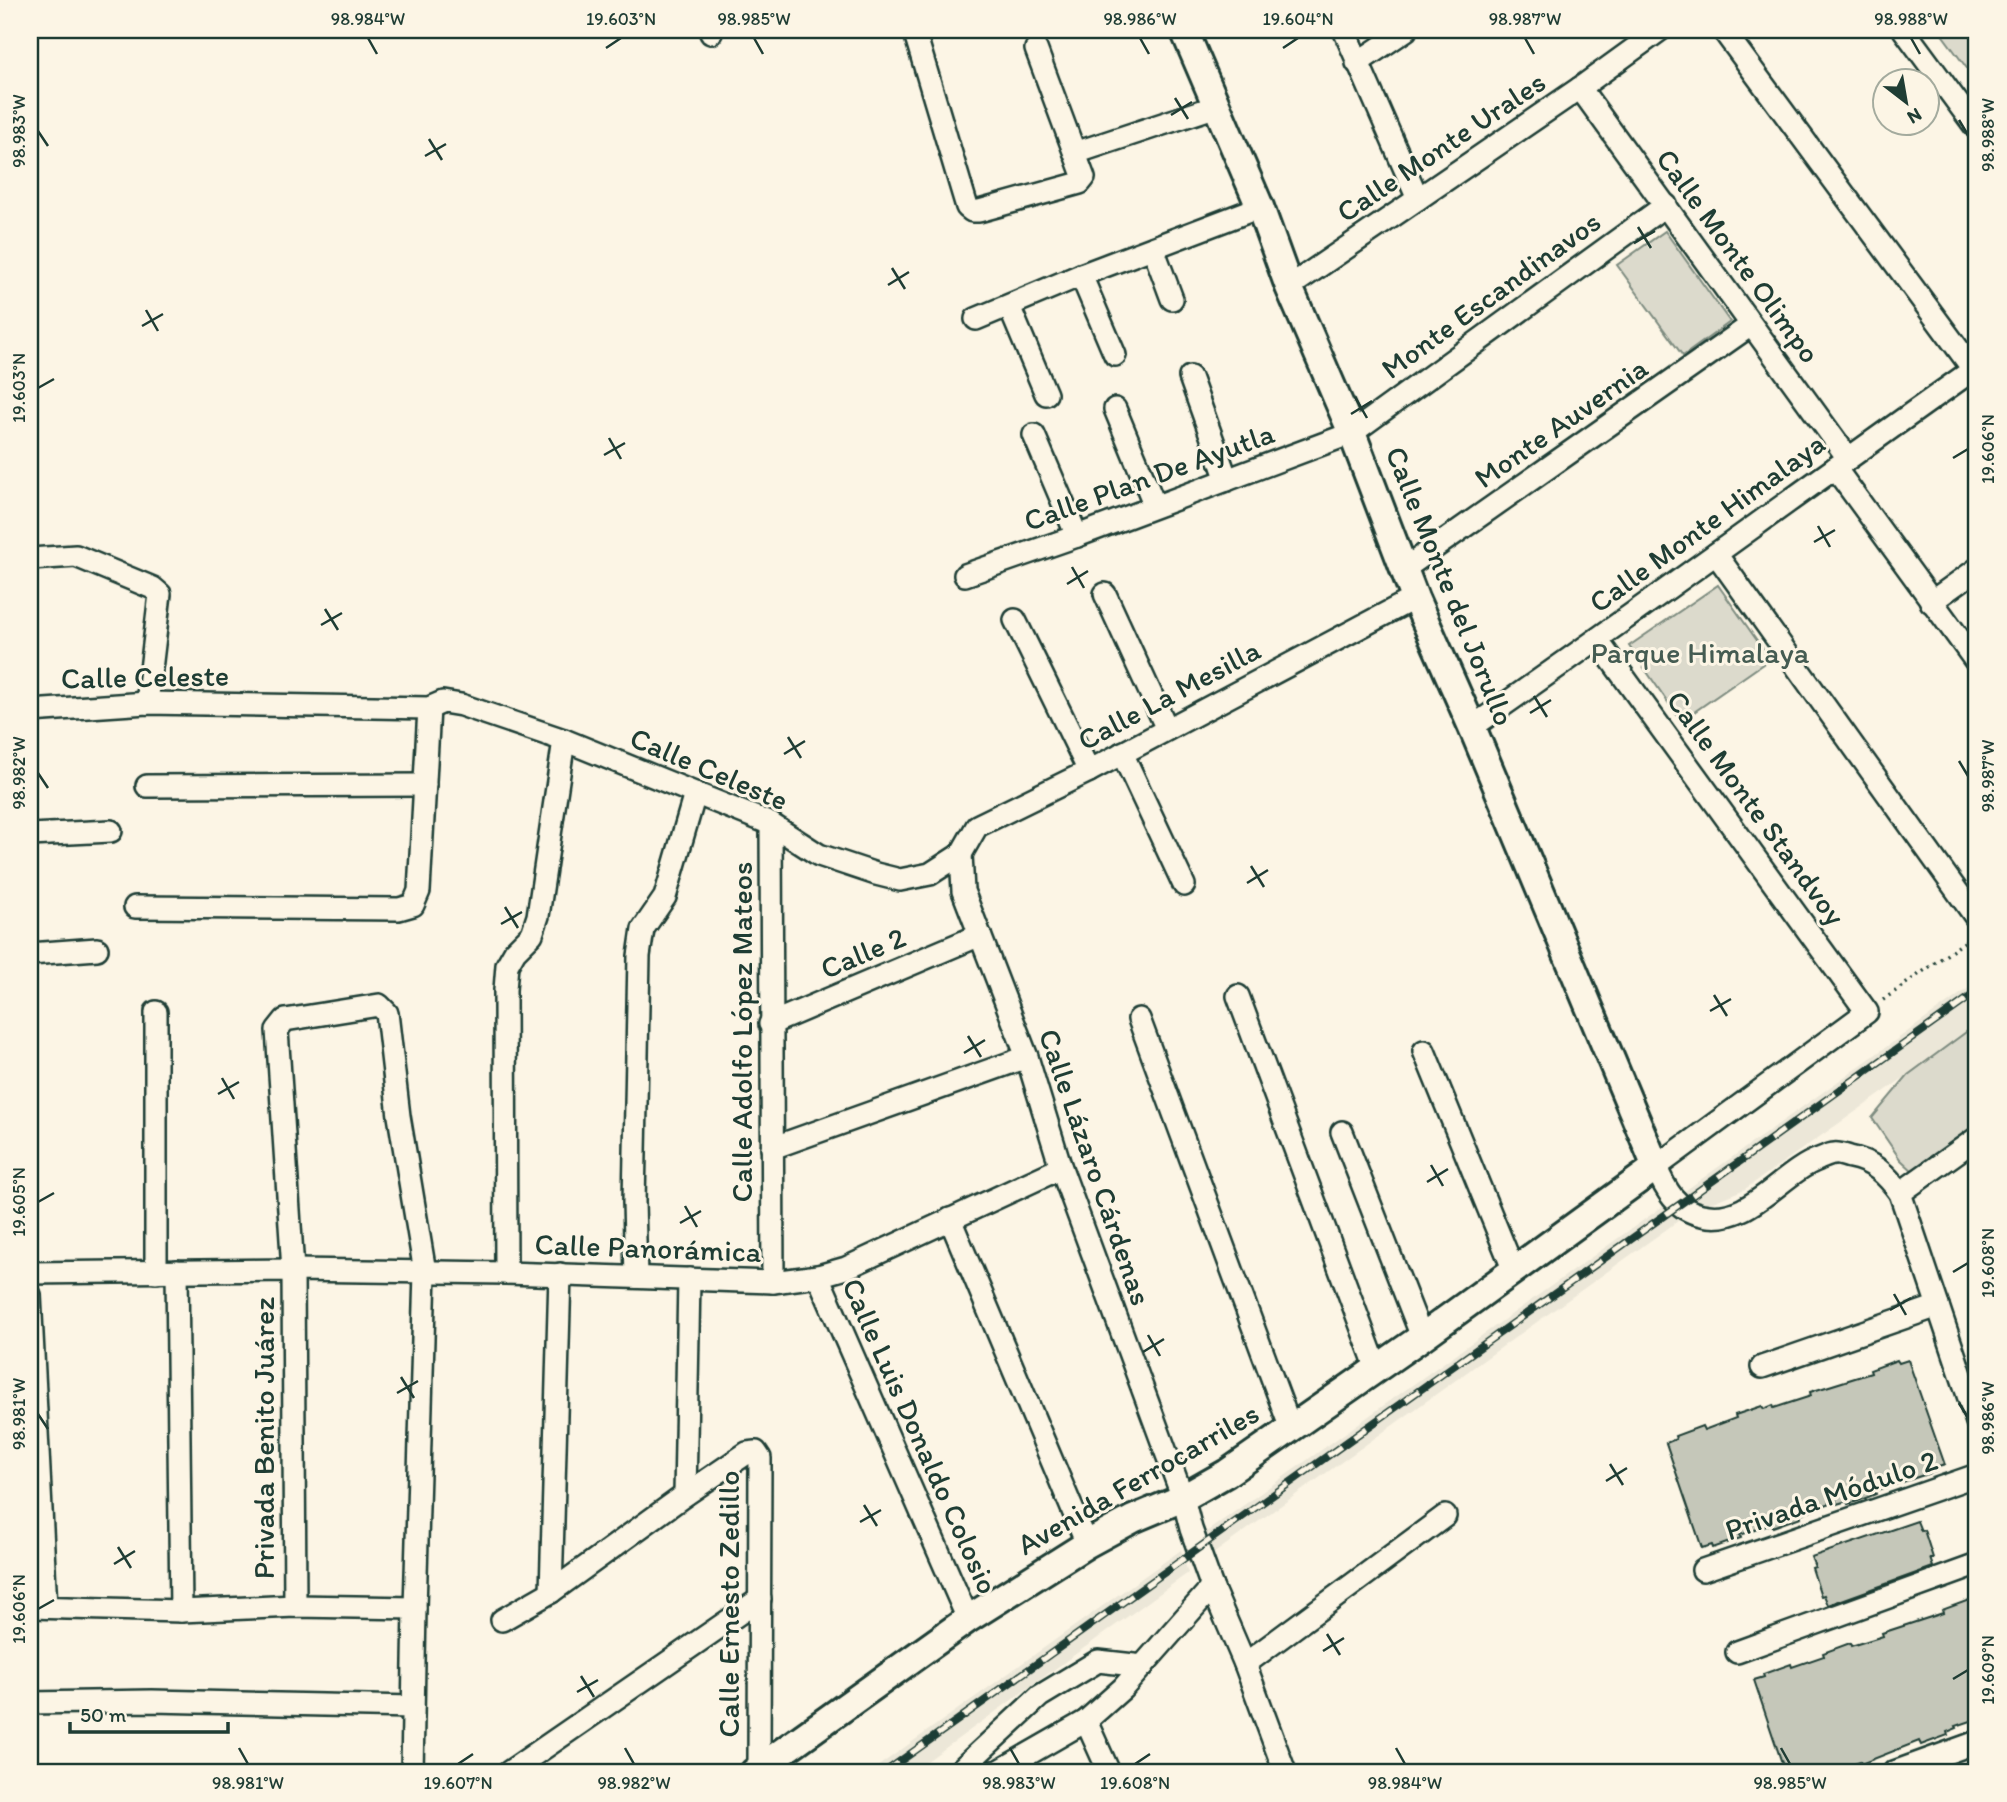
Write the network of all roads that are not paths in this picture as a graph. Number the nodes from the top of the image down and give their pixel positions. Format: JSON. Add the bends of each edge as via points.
{"nodes":[{"id":1,"x":914,"y":30,"type":"edge"},
{"id":2,"x":1184,"y":30,"type":"edge"},
{"id":3,"x":1344,"y":30,"type":"edge"},
{"id":4,"x":1406,"y":30,"type":"edge"},
{"id":5,"x":1660,"y":30,"type":"edge"},
{"id":6,"x":1723,"y":30,"type":"edge"},
{"id":7,"x":1904,"y":30,"type":"edge"},
{"id":8,"x":1036,"y":49,"type":"dead end"},
{"id":9,"x":1357,"y":63,"type":"junction"},
{"id":10,"x":1580,"y":88,"type":"junction"},
{"id":11,"x":1217,"y":106,"type":"junction"},
{"id":12,"x":1977,"y":129,"type":"edge"},
{"id":13,"x":1075,"y":153,"type":"junction"},
{"id":14,"x":1418,"y":199,"type":"junction"},
{"id":15,"x":1666,"y":205,"type":"junction"},
{"id":16,"x":1260,"y":206,"type":"junction"},
{"id":17,"x":1153,"y":248,"type":"junction"},
{"id":18,"x":1081,"y":275,"type":"junction"},
{"id":19,"x":1289,"y":287,"type":"junction"},
{"id":20,"x":1172,"y":299,"type":"dead end"},
{"id":21,"x":1009,"y":306,"type":"junction"},
{"id":22,"x":976,"y":319,"type":"dead end"},
{"id":23,"x":1751,"y":325,"type":"junction"},
{"id":24,"x":1115,"y":355,"type":"dead end"},
{"id":25,"x":1975,"y":368,"type":"edge"},
{"id":26,"x":1190,"y":377,"type":"dead end"},
{"id":27,"x":1046,"y":394,"type":"dead end"},
{"id":28,"x":1115,"y":408,"type":"dead end"},
{"id":29,"x":1352,"y":433,"type":"junction"},
{"id":30,"x":1034,"y":435,"type":"dead end"},
{"id":31,"x":1842,"y":463,"type":"junction"},
{"id":32,"x":1227,"y":480,"type":"junction"},
{"id":33,"x":1156,"y":506,"type":"junction"},
{"id":34,"x":1077,"y":536,"type":"junction"},
{"id":35,"x":1716,"y":554,"type":"junction"},
{"id":36,"x":30,"y":559,"type":"edge"},
{"id":37,"x":1404,"y":569,"type":"junction"},
{"id":38,"x":1977,"y":569,"type":"edge"},
{"id":39,"x":965,"y":575,"type":"dead end"},
{"id":40,"x":1105,"y":594,"type":"dead end"},
{"id":41,"x":1415,"y":598,"type":"junction"},
{"id":42,"x":1931,"y":602,"type":"junction"},
{"id":43,"x":1015,"y":620,"type":"dead end"},
{"id":44,"x":1597,"y":640,"type":"junction"},
{"id":45,"x":1977,"y":663,"type":"edge"},
{"id":46,"x":147,"y":703,"type":"junction"},
{"id":47,"x":429,"y":708,"type":"junction"},
{"id":48,"x":30,"y":711,"type":"edge"},
{"id":49,"x":1472,"y":727,"type":"junction"},
{"id":50,"x":1167,"y":729,"type":"junction"},
{"id":51,"x":564,"y":740,"type":"junction"},
{"id":52,"x":1122,"y":753,"type":"junction"},
{"id":53,"x":1089,"y":771,"type":"junction"},
{"id":54,"x":425,"y":785,"type":"junction"},
{"id":55,"x":147,"y":786,"type":"dead end"},
{"id":56,"x":695,"y":794,"type":"junction"},
{"id":57,"x":771,"y":824,"type":"junction"},
{"id":58,"x":111,"y":831,"type":"dead end"},
{"id":59,"x":30,"y":835,"type":"edge"},
{"id":60,"x":961,"y":854,"type":"junction"},
{"id":61,"x":1184,"y":885,"type":"dead end"},
{"id":62,"x":135,"y":907,"type":"dead end"},
{"id":63,"x":1977,"y":919,"type":"edge"},
{"id":64,"x":980,"y":935,"type":"junction"},
{"id":65,"x":97,"y":950,"type":"dead end"},
{"id":66,"x":30,"y":954,"type":"edge"},
{"id":67,"x":1238,"y":996,"type":"dead end"},
{"id":68,"x":156,"y":1012,"type":"dead end"},
{"id":69,"x":1139,"y":1019,"type":"dead end"},
{"id":70,"x":770,"y":1024,"type":"junction"},
{"id":71,"x":1424,"y":1051,"type":"dead end"},
{"id":72,"x":1027,"y":1057,"type":"junction"},
{"id":73,"x":1342,"y":1132,"type":"dead end"},
{"id":74,"x":1977,"y":1138,"type":"edge"},
{"id":75,"x":772,"y":1148,"type":"junction"},
{"id":76,"x":1656,"y":1167,"type":"junction"},
{"id":77,"x":1061,"y":1168,"type":"junction"},
{"id":78,"x":1900,"y":1193,"type":"junction"},
{"id":79,"x":950,"y":1219,"type":"junction"},
{"id":80,"x":293,"y":1270,"type":"junction"},
{"id":81,"x":1514,"y":1270,"type":"junction"},
{"id":82,"x":166,"y":1272,"type":"junction"},
{"id":83,"x":425,"y":1272,"type":"junction"},
{"id":84,"x":30,"y":1273,"type":"edge"},
{"id":85,"x":506,"y":1273,"type":"junction"},
{"id":86,"x":560,"y":1274,"type":"junction"},
{"id":87,"x":818,"y":1276,"type":"junction"},
{"id":88,"x":636,"y":1277,"type":"junction"},
{"id":89,"x":689,"y":1279,"type":"junction"},
{"id":90,"x":773,"y":1282,"type":"junction"},
{"id":91,"x":30,"y":1295,"type":"edge"},
{"id":92,"x":1938,"y":1306,"type":"junction"},
{"id":93,"x":1422,"y":1337,"type":"junction"},
{"id":94,"x":1762,"y":1367,"type":"dead end"},
{"id":95,"x":1377,"y":1369,"type":"junction"},
{"id":96,"x":1977,"y":1422,"type":"edge"},
{"id":97,"x":1292,"y":1429,"type":"junction"},
{"id":98,"x":1977,"y":1475,"type":"edge"},
{"id":99,"x":685,"y":1495,"type":"junction"},
{"id":100,"x":1183,"y":1498,"type":"junction"},
{"id":101,"x":1445,"y":1516,"type":"dead end"},
{"id":102,"x":1087,"y":1544,"type":"junction"},
{"id":103,"x":1977,"y":1565,"type":"edge"},
{"id":104,"x":1703,"y":1570,"type":"dead end"},
{"id":105,"x":1212,"y":1587,"type":"junction"},
{"id":106,"x":551,"y":1592,"type":"junction"},
{"id":107,"x":760,"y":1599,"type":"junction"},
{"id":108,"x":295,"y":1606,"type":"junction"},
{"id":109,"x":38,"y":1607,"type":"edge"},
{"id":110,"x":415,"y":1608,"type":"junction"},
{"id":111,"x":181,"y":1611,"type":"junction"},
{"id":112,"x":968,"y":1619,"type":"junction"},
{"id":113,"x":502,"y":1620,"type":"dead end"},
{"id":114,"x":1737,"y":1653,"type":"dead end"},
{"id":115,"x":1245,"y":1664,"type":"junction"},
{"id":116,"x":1143,"y":1666,"type":"junction"},
{"id":117,"x":30,"y":1703,"type":"edge"},
{"id":118,"x":413,"y":1707,"type":"junction"},
{"id":119,"x":1086,"y":1721,"type":"junction"},
{"id":120,"x":1977,"y":1742,"type":"edge"},
{"id":121,"x":756,"y":1770,"type":"edge"},
{"id":122,"x":412,"y":1772,"type":"edge"},
{"id":123,"x":509,"y":1772,"type":"edge"},
{"id":124,"x":958,"y":1772,"type":"edge"},
{"id":125,"x":997,"y":1772,"type":"edge"},
{"id":126,"x":1109,"y":1772,"type":"edge"},
{"id":127,"x":1285,"y":1772,"type":"edge"},
{"id":128,"x":1894,"y":1772,"type":"edge"}],
"edges":[{"from":1,"to":13,"type":"street","via":[[967,207],[972,211],[1080,183],[1084,178]]},
{"from":2,"to":11,"type":"street","name":"Calle Monte del Jorullo"},
{"from":3,"to":9,"type":"street"},
{"from":4,"to":9,"type":"street"},
{"from":5,"to":10,"type":"street","name":"Calle Monte Urales"},
{"from":6,"to":25,"type":"street"},
{"from":7,"to":12,"type":"street"},
{"from":8,"to":13,"type":"street"},
{"from":9,"to":14,"type":"street"},
{"from":10,"to":14,"type":"street","name":"Calle Monte Urales"},
{"from":10,"to":15,"type":"street","name":"Calle Monte Olimpo"},
{"from":11,"to":13,"type":"street"},
{"from":11,"to":16,"type":"street","name":"Calle Monte del Jorullo"},
{"from":14,"to":19,"type":"street","name":"Calle Monte Urales"},
{"from":15,"to":23,"type":"street","name":"Calle Monte Olimpo"},
{"from":15,"to":29,"type":"street","name":"Monte Escandinavos"},
{"from":16,"to":17,"type":"street"},
{"from":16,"to":19,"type":"street","name":"Calle Monte del Jorullo"},
{"from":17,"to":18,"type":"street"},
{"from":17,"to":20,"type":"street"},
{"from":18,"to":21,"type":"street"},
{"from":18,"to":24,"type":"street"},
{"from":19,"to":29,"type":"street","name":"Calle Monte del Jorullo"},
{"from":21,"to":22,"type":"street"},
{"from":21,"to":27,"type":"street"},
{"from":23,"to":31,"type":"street","name":"Calle Monte Olimpo"},
{"from":23,"to":37,"type":"street","name":"Monte Auvernia"},
{"from":25,"to":31,"type":"street","name":"Calle Monte Himalaya"},
{"from":26,"to":32,"type":"street"},
{"from":28,"to":33,"type":"street"},
{"from":29,"to":32,"type":"street","name":"Calle Plan De Ayutla"},
{"from":29,"to":37,"type":"street","name":"Calle Monte del Jorullo"},
{"from":30,"to":34,"type":"street"},
{"from":31,"to":35,"type":"street","name":"Calle Monte Himalaya"},
{"from":31,"to":42,"type":"street","name":"Calle Monte Olimpo"},
{"from":32,"to":33,"type":"street","name":"Calle Plan De Ayutla"},
{"from":33,"to":34,"type":"street","name":"Calle Plan De Ayutla"},
{"from":34,"to":39,"type":"street","name":"Calle Plan De Ayutla"},
{"from":35,"to":44,"type":"street","name":"Calle Monte Himalaya"},
{"from":35,"to":63,"type":"street"},
{"from":36,"to":46,"type":"street","via":[[76,556],[160,594]]},
{"from":37,"to":41,"type":"street","name":"Calle Monte del Jorullo"},
{"from":38,"to":42,"type":"street"},
{"from":40,"to":50,"type":"street"},
{"from":41,"to":49,"type":"street","name":"Calle Monte del Jorullo"},
{"from":41,"to":50,"type":"street","name":"Calle La Mesilla"},
{"from":42,"to":45,"type":"street","name":"Calle Monte Olimpo"},
{"from":43,"to":53,"type":"street"},
{"from":44,"to":49,"type":"street","name":"Calle Monte Himalaya"},
{"from":44,"to":76,"type":"street","name":"Calle Monte Standvoy","via":[[1867,1012]]},
{"from":46,"to":47,"type":"street","name":"Calle Celeste"},
{"from":46,"to":48,"type":"street","name":"Calle Celeste"},
{"from":47,"to":51,"type":"street","name":"Calle Celeste","via":[[443,702],[461,705]]},
{"from":47,"to":54,"type":"street"},
{"from":49,"to":76,"type":"street","name":"Calle Monte del Jorullo"},
{"from":50,"to":52,"type":"street","name":"Calle La Mesilla"},
{"from":51,"to":56,"type":"street","name":"Calle Celeste"},
{"from":51,"to":85,"type":"street","via":[[538,916],[532,934],[507,965]]},
{"from":52,"to":53,"type":"street","name":"Calle La Mesilla"},
{"from":52,"to":61,"type":"street"},
{"from":53,"to":60,"type":"street","name":"Calle La Mesilla","via":[[977,826]]},
{"from":54,"to":55,"type":"street"},
{"from":54,"to":62,"type":"street","via":[[419,891],[413,905],[399,909]]},
{"from":56,"to":57,"type":"street","name":"Calle Celeste"},
{"from":56,"to":88,"type":"street","via":[[665,897],[643,929],[639,956]]},
{"from":57,"to":60,"type":"street","name":"Calle Celeste","via":[[819,855],[900,880],[930,874]]},
{"from":57,"to":70,"type":"street","name":"Calle Adolfo López Mateos"},
{"from":58,"to":59,"type":"street"},
{"from":60,"to":64,"type":"street","name":"Calle Lázaro Cárdenas","via":[[963,891]]},
{"from":64,"to":70,"type":"street","name":"Calle 2"},
{"from":64,"to":72,"type":"street","name":"Calle Lázaro Cárdenas"},
{"from":65,"to":66,"type":"street"},
{"from":67,"to":95,"type":"street"},
{"from":68,"to":82,"type":"street"},
{"from":69,"to":97,"type":"street"},
{"from":70,"to":75,"type":"street","name":"Calle Adolfo López Mateos"},
{"from":71,"to":81,"type":"street"},
{"from":72,"to":75,"type":"street"},
{"from":72,"to":77,"type":"street","name":"Calle Lázaro Cárdenas"},
{"from":73,"to":93,"type":"street"},
{"from":74,"to":78,"type":"street"},
{"from":75,"to":90,"type":"street","name":"Calle Adolfo López Mateos"},
{"from":76,"to":78,"type":"street","via":[[1678,1205],[1708,1217],[1752,1204],[1808,1163],[1834,1153],[1862,1159],[1886,1174]]},
{"from":76,"to":81,"type":"street","name":"Avenida Ferrocarriles"},
{"from":77,"to":79,"type":"street","name":"Calle Panorámica"},
{"from":77,"to":100,"type":"street","name":"Calle Lázaro Cárdenas"},
{"from":78,"to":92,"type":"street"},
{"from":79,"to":87,"type":"street","name":"Calle Panorámica","via":[[846,1268]]},
{"from":79,"to":102,"type":"street"},
{"from":80,"to":82,"type":"street"},
{"from":80,"to":83,"type":"street","name":"Calle Panorámica"},
{"from":80,"to":83,"type":"street","name":"Privada Benito Juárez","via":[[277,1030],[285,1020],[379,1004],[387,1013]]},
{"from":80,"to":108,"type":"street","name":"Privada Benito Juárez"},
{"from":81,"to":93,"type":"street","name":"Avenida Ferrocarriles"},
{"from":82,"to":84,"type":"street"},
{"from":82,"to":111,"type":"street"},
{"from":83,"to":85,"type":"street","name":"Calle Panorámica"},
{"from":83,"to":110,"type":"street"},
{"from":85,"to":86,"type":"street","name":"Calle Panorámica"},
{"from":86,"to":88,"type":"street","name":"Calle Panorámica"},
{"from":86,"to":106,"type":"street"},
{"from":87,"to":90,"type":"street","name":"Calle Panorámica"},
{"from":87,"to":112,"type":"street","name":"Calle Luis Donaldo Colosio"},
{"from":88,"to":89,"type":"street","name":"Calle Panorámica"},
{"from":89,"to":90,"type":"street","name":"Calle Panorámica"},
{"from":89,"to":99,"type":"street"},
{"from":91,"to":109,"type":"street"},
{"from":92,"to":94,"type":"street"},
{"from":92,"to":96,"type":"street"},
{"from":93,"to":95,"type":"street","name":"Avenida Ferrocarriles"},
{"from":95,"to":97,"type":"street","name":"Avenida Ferrocarriles"},
{"from":97,"to":100,"type":"street","name":"Avenida Ferrocarriles"},
{"from":98,"to":104,"type":"street","name":"Privada Módulo 2"},
{"from":99,"to":106,"type":"street","name":"Calle Ernesto Zedillo"},
{"from":99,"to":107,"type":"street","name":"Calle Ernesto Zedillo","via":[[747,1453],[756,1452],[760,1458]]},
{"from":100,"to":102,"type":"street","name":"Avenida Ferrocarriles"},
{"from":100,"to":105,"type":"street","name":"Calle Lázaro Cárdenas"},
{"from":101,"to":115,"type":"street"},
{"from":102,"to":112,"type":"street","name":"Avenida Ferrocarriles"},
{"from":103,"to":114,"type":"street"},
{"from":105,"to":115,"type":"street","name":"Calle Lázaro Cárdenas"},
{"from":105,"to":116,"type":"street"},
{"from":106,"to":113,"type":"street","name":"Calle Ernesto Zedillo"},
{"from":107,"to":121,"type":"street","name":"Calle Ernesto Zedillo"},
{"from":107,"to":123,"type":"street"},
{"from":108,"to":110,"type":"street"},
{"from":108,"to":111,"type":"street"},
{"from":109,"to":111,"type":"street"},
{"from":110,"to":118,"type":"street"},
{"from":112,"to":121,"type":"street","name":"Avenida Ferrocarriles"},
{"from":115,"to":127,"type":"street","name":"Calle Lázaro Cárdenas"},
{"from":116,"to":119,"type":"street"},
{"from":116,"to":124,"type":"street","via":[[1098,1661],[1040,1696]]},
{"from":117,"to":118,"type":"street"},
{"from":118,"to":122,"type":"street"},
{"from":119,"to":125,"type":"street"},
{"from":119,"to":126,"type":"street"},
{"from":120,"to":128,"type":"street"}]}
